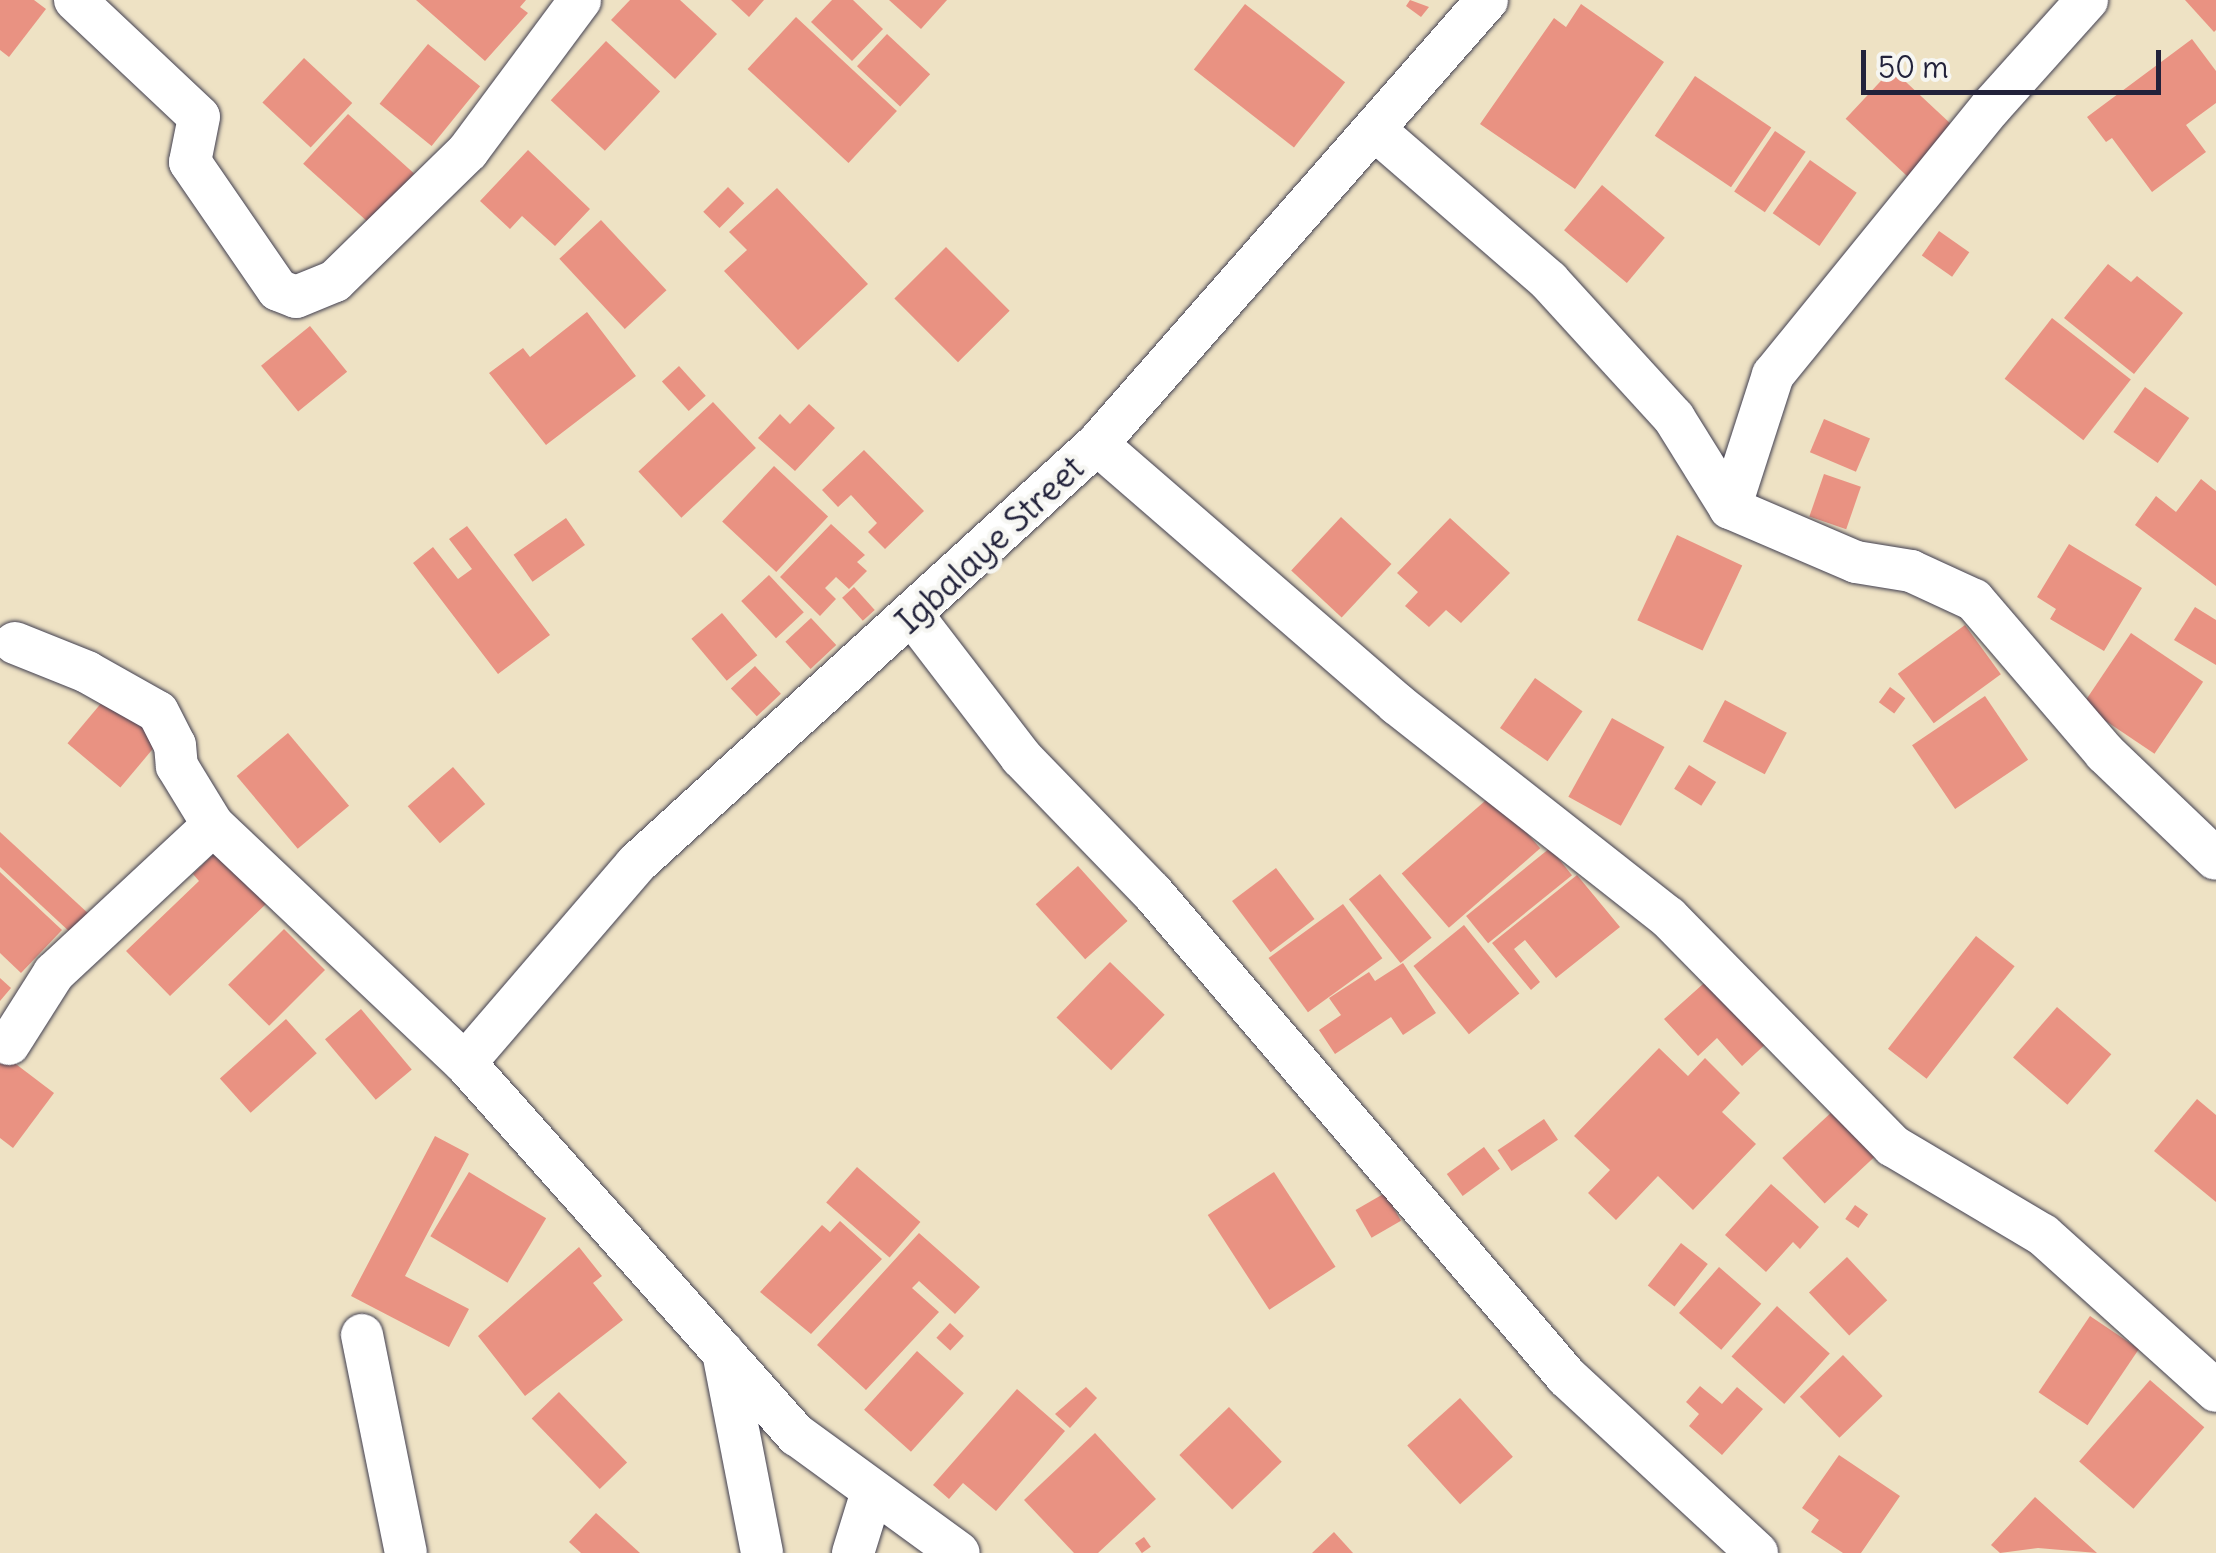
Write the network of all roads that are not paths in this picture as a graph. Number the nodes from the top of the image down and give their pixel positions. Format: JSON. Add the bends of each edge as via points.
{"nodes":[{"id":1,"x":75,"y":0,"type":"edge"},
{"id":2,"x":580,"y":0,"type":"edge"},
{"id":3,"x":1488,"y":0,"type":"edge"},
{"id":4,"x":2087,"y":0,"type":"edge"},
{"id":5,"x":1376,"y":130,"type":"junction"},
{"id":6,"x":1098,"y":444,"type":"junction"},
{"id":7,"x":1730,"y":508,"type":"junction"},
{"id":8,"x":913,"y":616,"type":"junction"},
{"id":9,"x":16,"y":643,"type":"dead end"},
{"id":10,"x":212,"y":825,"type":"junction"},
{"id":11,"x":2216,"y":858,"type":"edge"},
{"id":12,"x":9,"y":1044,"type":"dead end"},
{"id":13,"x":465,"y":1063,"type":"junction"},
{"id":14,"x":362,"y":1336,"type":"dead end"},
{"id":15,"x":723,"y":1351,"type":"junction"},
{"id":16,"x":2216,"y":1391,"type":"edge"},
{"id":17,"x":871,"y":1495,"type":"junction"},
{"id":18,"x":406,"y":1553,"type":"edge"},
{"id":19,"x":762,"y":1553,"type":"edge"},
{"id":20,"x":853,"y":1553,"type":"edge"},
{"id":21,"x":959,"y":1553,"type":"edge"},
{"id":22,"x":1757,"y":1553,"type":"edge"}],
"edges":[{"from":1,"to":2,"type":"street","via":[[199,117],[190,162],[278,290],[296,296],[334,282],[468,151]]},
{"from":3,"to":5,"type":"street","name":"Igbalaye Street"},
{"from":4,"to":7,"type":"street","via":[[1773,375]]},
{"from":5,"to":6,"type":"street","name":"Igbalaye Street"},
{"from":5,"to":7,"type":"street","via":[[1549,282],[1674,418]]},
{"from":6,"to":8,"type":"street","name":"Igbalaye Street"},
{"from":6,"to":16,"type":"street","via":[[1397,704],[1668,917],[1892,1146],[2043,1235],[2178,1349]]},
{"from":7,"to":11,"type":"street","via":[[1856,562],[1911,570],[1974,600],[2105,753]]},
{"from":8,"to":13,"type":"street","name":"Igbalaye Street","via":[[636,864]]},
{"from":8,"to":22,"type":"street","via":[[1021,757],[1152,892],[1567,1377]]},
{"from":9,"to":10,"type":"street","via":[[158,712],[175,744],[177,766]]},
{"from":10,"to":12,"type":"street","via":[[54,973]]},
{"from":10,"to":13,"type":"street"},
{"from":13,"to":15,"type":"street"},
{"from":14,"to":18,"type":"street"},
{"from":15,"to":17,"type":"street","via":[[797,1436]]},
{"from":15,"to":19,"type":"street"},
{"from":17,"to":20,"type":"street"},
{"from":17,"to":21,"type":"street"}]}
